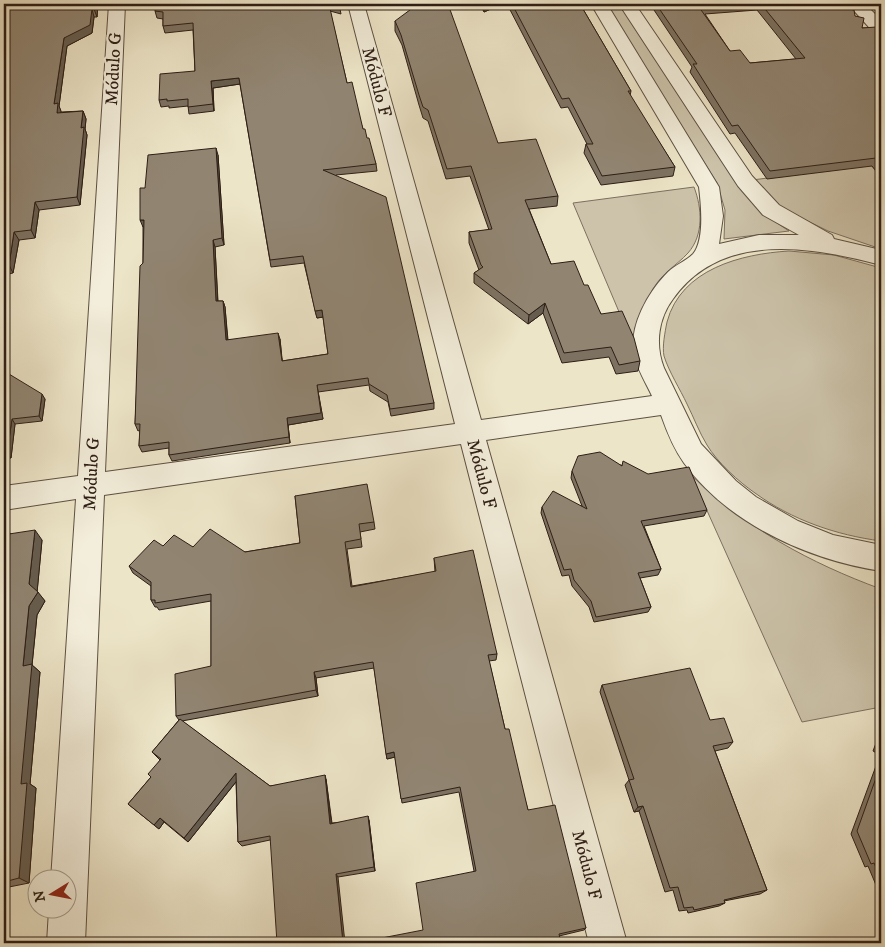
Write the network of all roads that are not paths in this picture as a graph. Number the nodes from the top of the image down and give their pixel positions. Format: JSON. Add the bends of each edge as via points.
{"nodes":[{"id":1,"x":116,"y":4,"type":"edge"},
{"id":2,"x":356,"y":4,"type":"edge"},
{"id":3,"x":599,"y":4,"type":"edge"},
{"id":4,"x":627,"y":4,"type":"edge"},
{"id":5,"x":856,"y":4,"type":"edge"},
{"id":6,"x":881,"y":30,"type":"edge"},
{"id":7,"x":835,"y":245,"type":"junction"},
{"id":8,"x":881,"y":257,"type":"edge"},
{"id":9,"x":702,"y":260,"type":"junction"},
{"id":10,"x":669,"y":404,"type":"junction"},
{"id":11,"x":471,"y":432,"type":"junction"},
{"id":12,"x":91,"y":486,"type":"junction"},
{"id":13,"x":4,"y":498,"type":"edge"},
{"id":14,"x":868,"y":556,"type":"edge"},
{"id":15,"x":881,"y":568,"type":"edge"},
{"id":16,"x":66,"y":943,"type":"edge"},
{"id":17,"x":608,"y":943,"type":"edge"}],
"edges":[{"from":1,"to":12,"type":"street","name":"Módulo G"},
{"from":2,"to":11,"type":"street","name":"Módulo F"},
{"from":3,"to":9,"type":"street","via":[[709,187],[712,236]]},
{"from":4,"to":7,"type":"street","via":[[752,188],[771,210]]},
{"from":5,"to":6,"type":"street"},
{"from":7,"to":8,"type":"street"},
{"from":7,"to":9,"type":"street","via":[[762,242],[733,248]]},
{"from":9,"to":10,"type":"street","via":[[672,282],[653,311],[648,328],[646,355]]},
{"from":10,"to":11,"type":"street"},
{"from":10,"to":14,"type":"street","via":[[691,452],[721,486],[743,504],[795,534],[824,546]]},
{"from":11,"to":12,"type":"street"},
{"from":11,"to":17,"type":"street","name":"Módulo F"},
{"from":12,"to":13,"type":"street"},
{"from":12,"to":16,"type":"street","name":"Módulo G"},
{"from":14,"to":15,"type":"street"}]}
